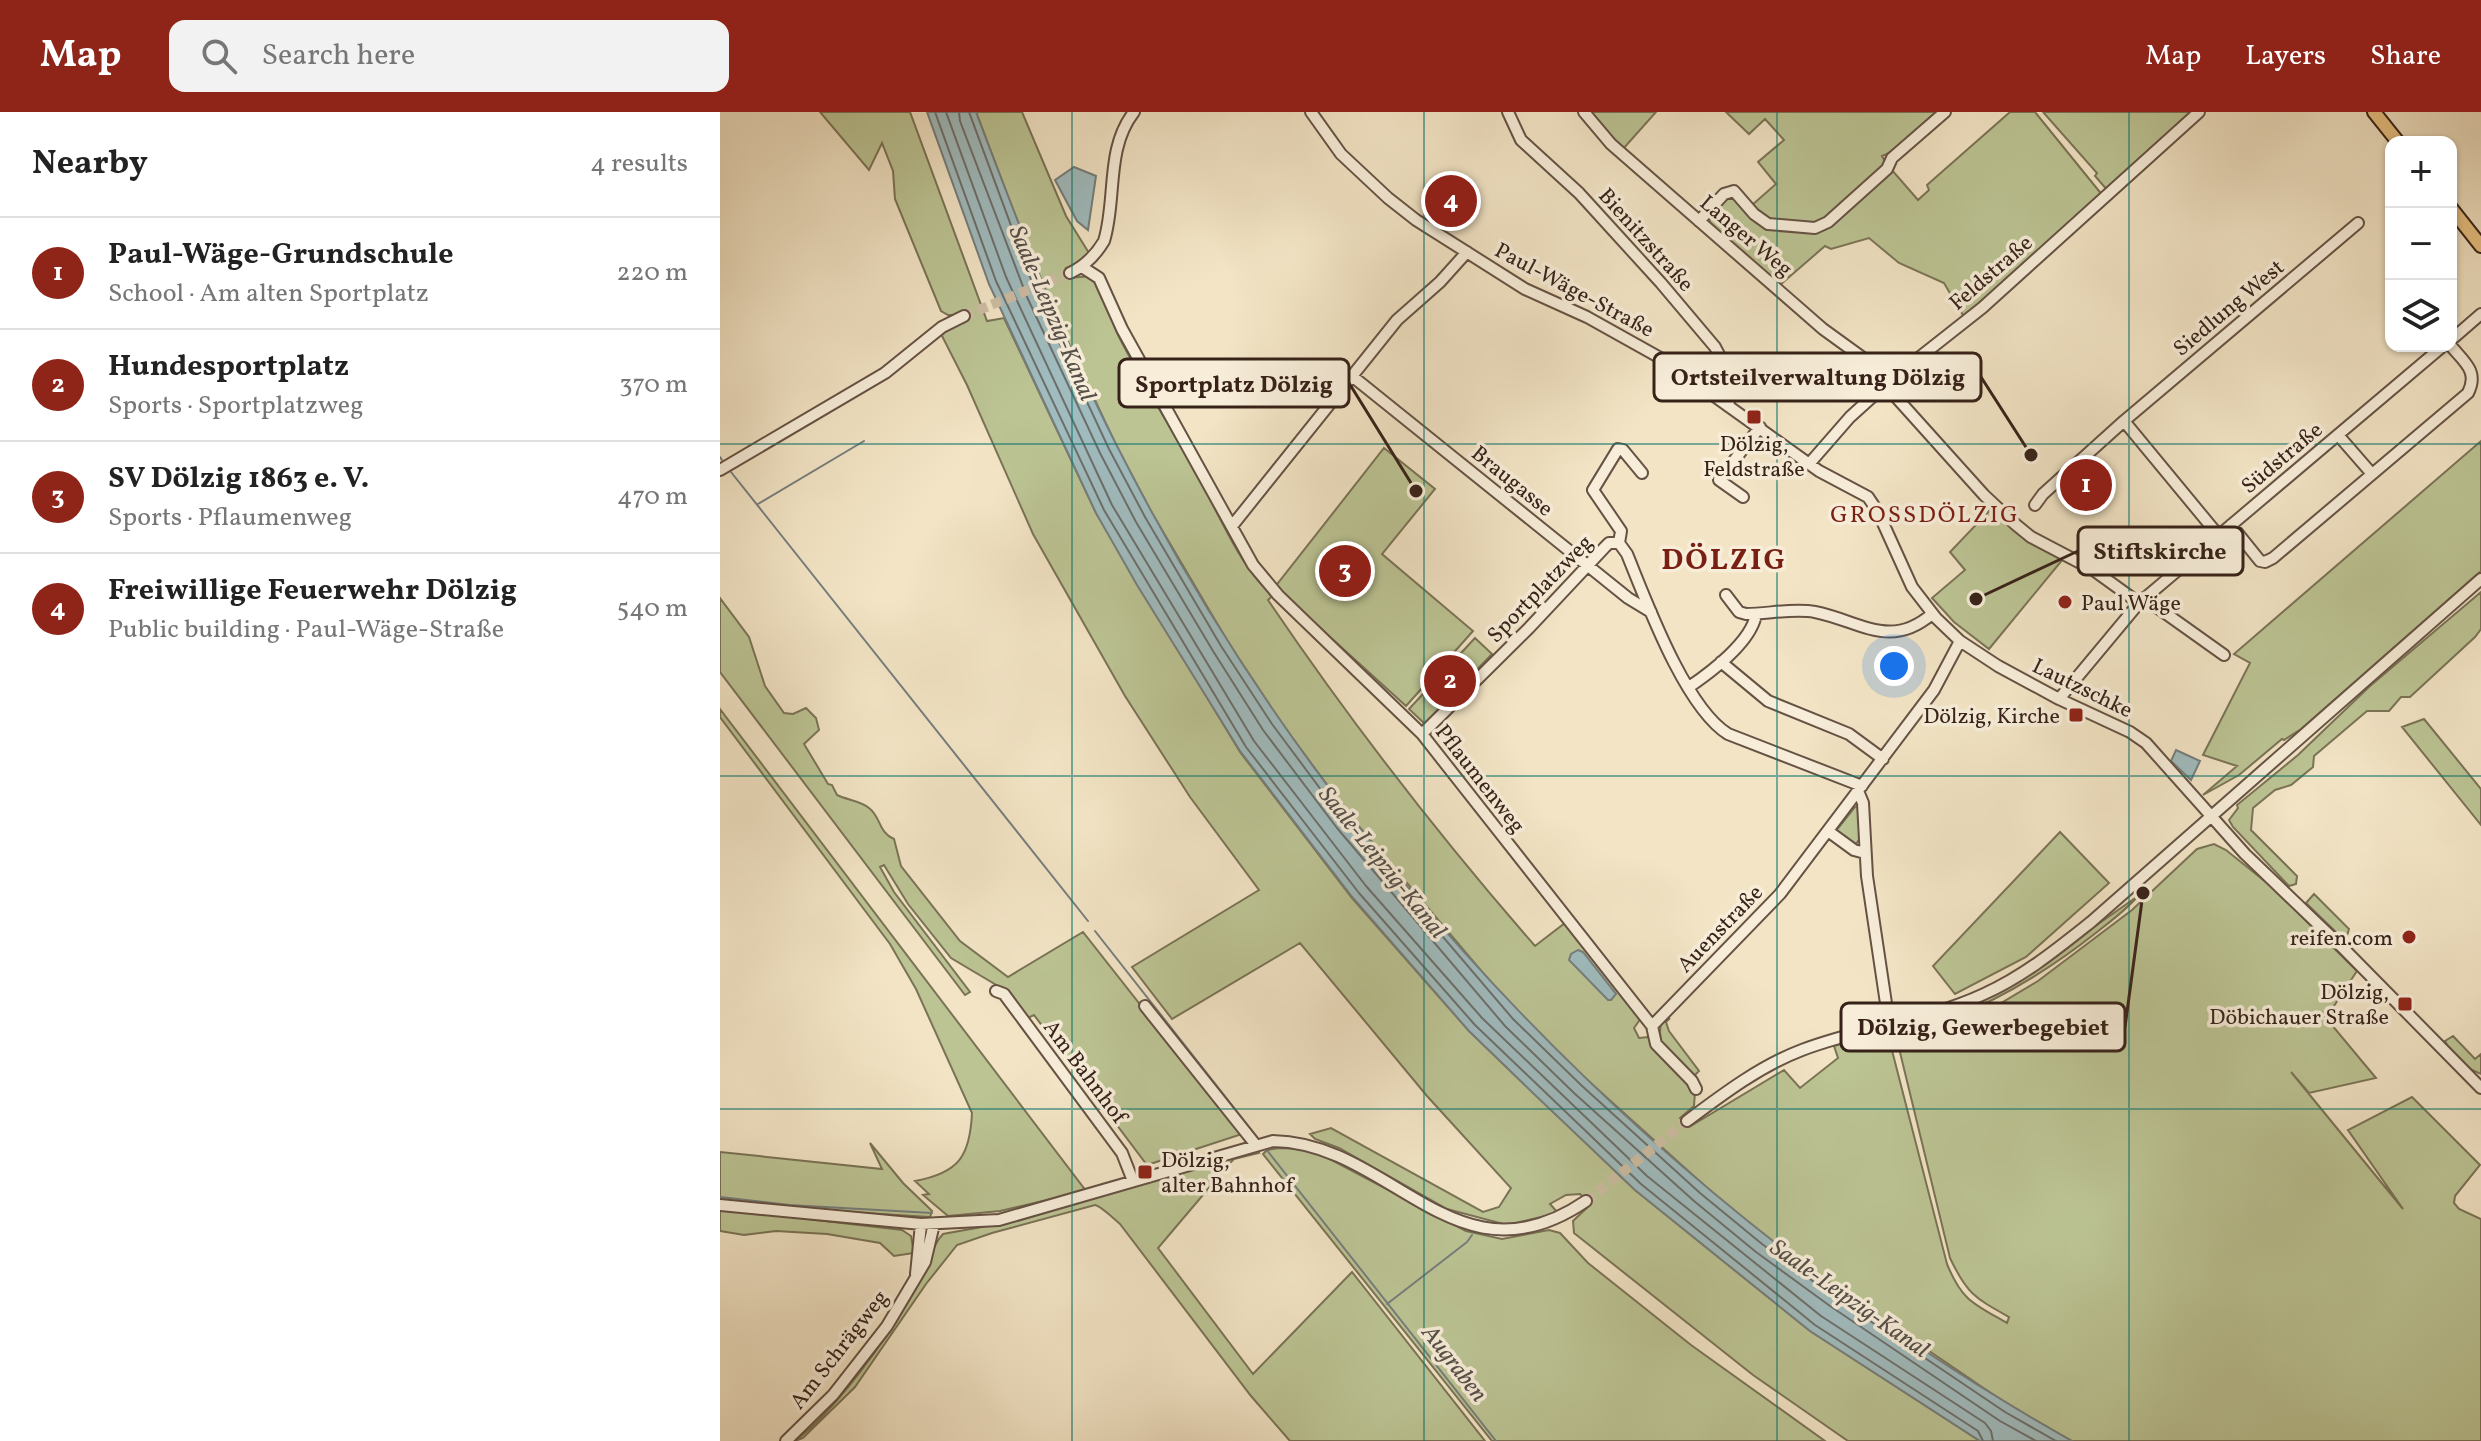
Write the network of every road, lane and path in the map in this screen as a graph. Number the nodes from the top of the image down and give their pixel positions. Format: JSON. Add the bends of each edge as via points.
{"nodes":[{"id":1,"x":1134,"y":112,"type":"edge"},
{"id":2,"x":1311,"y":112,"type":"edge"},
{"id":3,"x":1508,"y":112,"type":"edge"},
{"id":4,"x":1584,"y":112,"type":"edge"},
{"id":5,"x":1945,"y":112,"type":"edge"},
{"id":6,"x":2199,"y":112,"type":"edge"},
{"id":7,"x":2374,"y":112,"type":"edge"},
{"id":8,"x":2393,"y":136,"type":"edge"},
{"id":9,"x":2457,"y":216,"type":"edge"},
{"id":10,"x":1699,"y":221,"type":"junction"},
{"id":11,"x":2358,"y":223,"type":"dead end"},
{"id":12,"x":2481,"y":246,"type":"edge"},
{"id":13,"x":1467,"y":252,"type":"junction"},
{"id":14,"x":1097,"y":253,"type":"junction"},
{"id":15,"x":1082,"y":267,"type":"junction"},
{"id":16,"x":1070,"y":273,"type":"tunnel mouth"},
{"id":17,"x":1099,"y":278,"type":"junction"},
{"id":18,"x":2481,"y":314,"type":"edge"},
{"id":19,"x":964,"y":316,"type":"tunnel mouth"},
{"id":20,"x":2457,"y":337,"type":"edge"},
{"id":21,"x":2457,"y":351,"type":"edge"},
{"id":22,"x":2436,"y":352,"type":"edge"},
{"id":23,"x":1352,"y":376,"type":"junction"},
{"id":24,"x":1889,"y":383,"type":"junction"},
{"id":25,"x":1728,"y":406,"type":"junction"},
{"id":26,"x":2124,"y":421,"type":"junction"},
{"id":27,"x":1760,"y":427,"type":"junction"},
{"id":28,"x":2338,"y":435,"type":"junction"},
{"id":29,"x":1809,"y":464,"type":"junction"},
{"id":30,"x":720,"y":470,"type":"edge"},
{"id":31,"x":1642,"y":473,"type":"dead end"},
{"id":32,"x":2372,"y":474,"type":"junction"},
{"id":33,"x":1743,"y":497,"type":"dead end"},
{"id":34,"x":2035,"y":505,"type":"dead end"},
{"id":35,"x":2231,"y":525,"type":"junction"},
{"id":36,"x":1232,"y":526,"type":"junction"},
{"id":37,"x":2219,"y":536,"type":"junction"},
{"id":38,"x":1620,"y":537,"type":"junction"},
{"id":39,"x":1588,"y":565,"type":"junction"},
{"id":40,"x":2481,"y":579,"type":"edge"},
{"id":41,"x":1726,"y":595,"type":"dead end"},
{"id":42,"x":2141,"y":601,"type":"junction"},
{"id":43,"x":1651,"y":612,"type":"junction"},
{"id":44,"x":1756,"y":614,"type":"junction"},
{"id":45,"x":1932,"y":614,"type":"junction"},
{"id":46,"x":1960,"y":641,"type":"junction"},
{"id":47,"x":2224,"y":655,"type":"dead end"},
{"id":48,"x":1721,"y":662,"type":"junction"},
{"id":49,"x":1689,"y":687,"type":"junction"},
{"id":50,"x":2059,"y":699,"type":"junction"},
{"id":51,"x":1422,"y":734,"type":"junction"},
{"id":52,"x":1883,"y":759,"type":"junction"},
{"id":53,"x":1860,"y":789,"type":"junction"},
{"id":54,"x":2210,"y":816,"type":"junction"},
{"id":55,"x":1828,"y":831,"type":"junction"},
{"id":56,"x":1865,"y":853,"type":"junction"},
{"id":57,"x":996,"y":991,"type":"dead end"},
{"id":58,"x":1145,"y":1006,"type":"dead end"},
{"id":59,"x":1887,"y":1010,"type":"dead end"},
{"id":60,"x":1652,"y":1026,"type":"junction"},
{"id":61,"x":2481,"y":1087,"type":"edge"},
{"id":62,"x":1696,"y":1089,"type":"dead end"},
{"id":63,"x":1687,"y":1121,"type":"tunnel mouth"},
{"id":64,"x":1255,"y":1144,"type":"junction"},
{"id":65,"x":1133,"y":1181,"type":"junction"},
{"id":66,"x":1586,"y":1201,"type":"tunnel mouth"},
{"id":67,"x":720,"y":1205,"type":"edge"},
{"id":68,"x":921,"y":1224,"type":"junction"},
{"id":69,"x":934,"y":1224,"type":"junction"},
{"id":70,"x":916,"y":1277,"type":"junction"},
{"id":71,"x":786,"y":1441,"type":"edge"}],
"edges":[{"from":1,"to":14,"type":"street","via":[[1120,137],[1107,231]]},
{"from":2,"to":13,"type":"street","name":"Paul-Wäge-Straße","via":[[1335,147],[1377,189]]},
{"from":3,"to":25,"type":"street","name":"Bienitzstraße","via":[[1521,140],[1617,233],[1709,340],[1733,381]]},
{"from":4,"to":10,"type":"street","name":"Langer Weg","via":[[1611,144]]},
{"from":5,"to":10,"type":"street","via":[[1828,222],[1806,229],[1768,224],[1734,191],[1724,194]]},
{"from":6,"to":24,"type":"street","name":"Feldstraße","via":[[1982,308]]},
{"from":7,"to":8,"type":"main road"},
{"from":9,"to":12,"type":"main road"},
{"from":10,"to":24,"type":"street","name":"Langer Weg"},
{"from":11,"to":26,"type":"street","name":"Siedlung West"},
{"from":13,"to":23,"type":"street","via":[[1397,320]]},
{"from":13,"to":25,"type":"street","name":"Paul-Wäge-Straße","via":[[1525,289],[1664,360]]},
{"from":14,"to":15,"type":"street"},
{"from":14,"to":17,"type":"street","name":"Pflaumenweg"},
{"from":15,"to":16,"type":"street"},
{"from":15,"to":17,"type":"street"},
{"from":17,"to":36,"type":"street","name":"Pflaumenweg"},
{"from":18,"to":20,"type":"street"},
{"from":19,"to":30,"type":"street","via":[[885,373]]},
{"from":21,"to":32,"type":"street","via":[[2472,372],[2468,393]]},
{"from":22,"to":28,"type":"street","name":"Südstraße"},
{"from":23,"to":36,"type":"street"},
{"from":23,"to":39,"type":"street","name":"Braugasse"},
{"from":24,"to":29,"type":"street","name":"Feldstraße"},
{"from":24,"to":42,"type":"street","name":"Langer Weg","via":[[2014,524]]},
{"from":25,"to":27,"type":"street","name":"Paul-Wäge-Straße"},
{"from":26,"to":34,"type":"street","name":"Siedlung West"},
{"from":26,"to":37,"type":"street"},
{"from":27,"to":29,"type":"street","name":"Paul-Wäge-Straße"},
{"from":27,"to":33,"type":"street","via":[[1719,480]]},
{"from":28,"to":32,"type":"street"},
{"from":28,"to":35,"type":"street","name":"Südstraße"},
{"from":29,"to":45,"type":"street","name":"Paul-Wäge-Straße","via":[[1871,501],[1907,577]]},
{"from":31,"to":38,"type":"street","name":"Braugasse","via":[[1618,449],[1593,490]]},
{"from":32,"to":35,"type":"street","via":[[2265,562]]},
{"from":35,"to":37,"type":"street","name":"Südstraße"},
{"from":36,"to":51,"type":"street","name":"Pflaumenweg","via":[[1266,583]]},
{"from":37,"to":42,"type":"street","name":"Südstraße"},
{"from":38,"to":39,"type":"street","name":"Sportplatzweg"},
{"from":38,"to":43,"type":"street","name":"Braugasse"},
{"from":39,"to":43,"type":"street","name":"Braugasse"},
{"from":39,"to":51,"type":"street","name":"Sportplatzweg"},
{"from":40,"to":54,"type":"street"},
{"from":41,"to":44,"type":"street","via":[[1739,612]]},
{"from":42,"to":47,"type":"street"},
{"from":42,"to":50,"type":"street","name":"Südstraße"},
{"from":43,"to":49,"type":"street","name":"Braugasse"},
{"from":44,"to":45,"type":"street","via":[[1812,612],[1863,628],[1903,631]]},
{"from":44,"to":48,"type":"street","via":[[1754,627]]},
{"from":45,"to":46,"type":"street","name":"Paul-Wäge-Straße"},
{"from":46,"to":50,"type":"street","name":"Lautzschke"},
{"from":46,"to":52,"type":"street","name":"Auenstraße","via":[[1934,690]]},
{"from":48,"to":49,"type":"street"},
{"from":48,"to":52,"type":"street","via":[[1768,701],[1849,734]]},
{"from":49,"to":53,"type":"street","name":"Braugasse","via":[[1707,718],[1728,734]]},
{"from":50,"to":54,"type":"street","name":"Lautzschke","via":[[2140,738]]},
{"from":51,"to":60,"type":"street","name":"Pflaumenweg"},
{"from":52,"to":53,"type":"street","name":"Auenstraße"},
{"from":53,"to":55,"type":"street","name":"Auenstraße"},
{"from":53,"to":56,"type":"street"},
{"from":54,"to":61,"type":"street","name":"Lautzschke"},
{"from":54,"to":63,"type":"street","via":[[2091,922],[2006,983],[1943,1011],[1840,1037],[1772,1063]]},
{"from":55,"to":56,"type":"street"},
{"from":55,"to":60,"type":"street","name":"Auenstraße","via":[[1780,894]]},
{"from":56,"to":59,"type":"street"},
{"from":57,"to":65,"type":"street","name":"Am Bahnhof","via":[[1004,994],[1122,1153]]},
{"from":58,"to":64,"type":"street"},
{"from":60,"to":62,"type":"street","via":[[1659,1048]]},
{"from":64,"to":65,"type":"street"},
{"from":64,"to":66,"type":"street","via":[[1283,1141],[1322,1150],[1444,1214],[1498,1230],[1544,1224]]},
{"from":65,"to":69,"type":"street","via":[[999,1220]]},
{"from":67,"to":68,"type":"street"},
{"from":68,"to":69,"type":"street"},
{"from":68,"to":70,"type":"street","name":"Am Schrägweg"},
{"from":69,"to":70,"type":"street","name":"Am Schrägweg"},
{"from":70,"to":71,"type":"street","name":"Am Schrägweg","via":[[887,1326],[833,1395]]}]}
